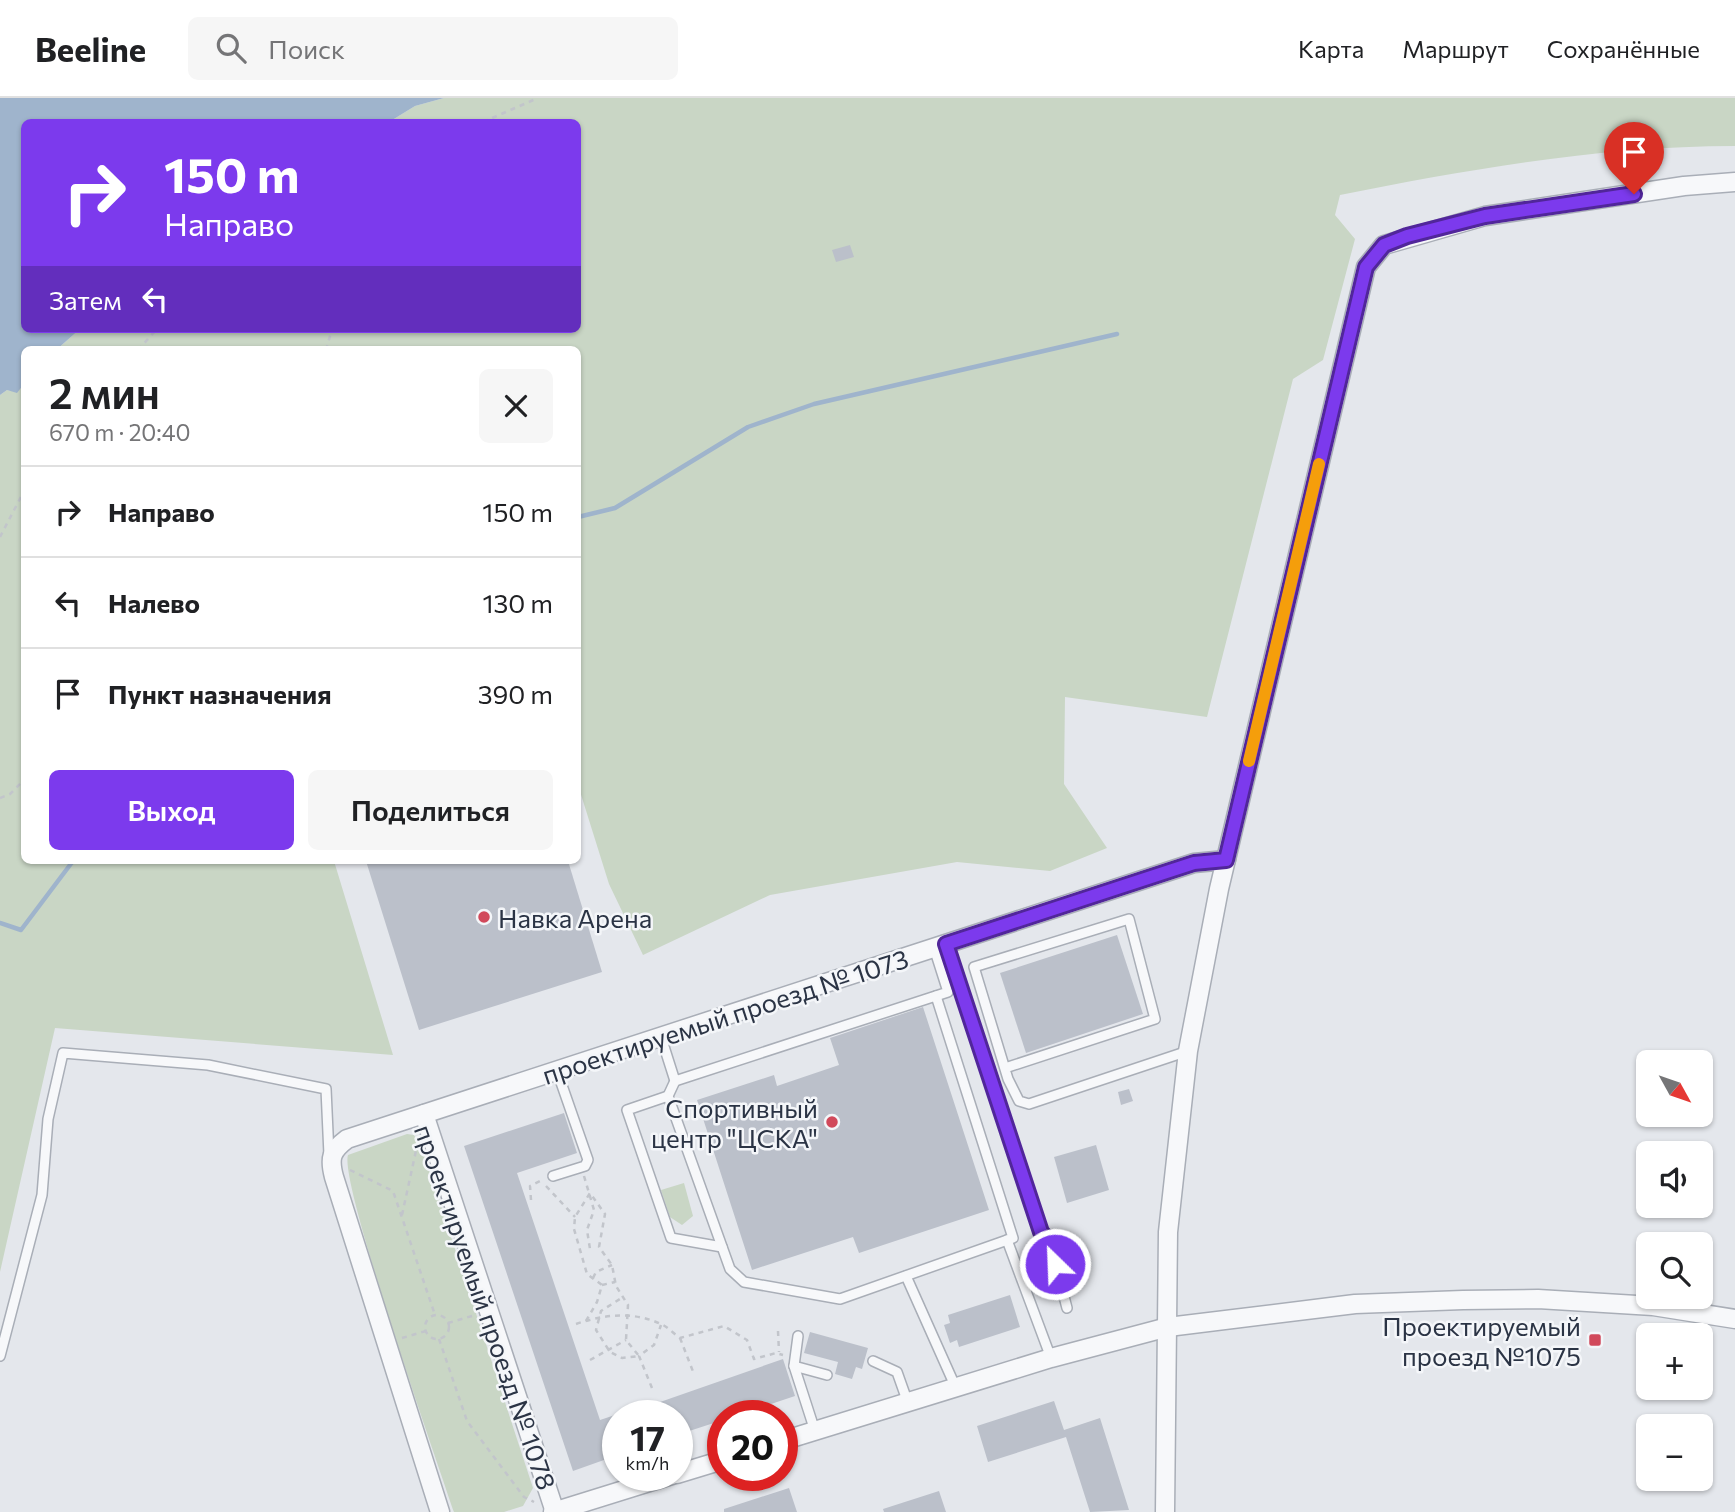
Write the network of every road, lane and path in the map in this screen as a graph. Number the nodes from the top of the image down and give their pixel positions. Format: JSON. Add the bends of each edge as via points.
{"nodes":[{"id":1,"x":538,"y":98,"type":"edge"},
{"id":2,"x":490,"y":119,"type":"edge"},
{"id":3,"x":1735,"y":182,"type":"edge"},
{"id":4,"x":153,"y":333,"type":"edge"},
{"id":5,"x":142,"y":346,"type":"edge"},
{"id":6,"x":21,"y":497,"type":"edge"},
{"id":7,"x":0,"y":537,"type":"edge"},
{"id":8,"x":21,"y":782,"type":"edge"},
{"id":9,"x":0,"y":798,"type":"edge"},
{"id":10,"x":1226,"y":860,"type":"junction"},
{"id":11,"x":940,"y":946,"type":"junction"},
{"id":12,"x":936,"y":996,"type":"junction"},
{"id":13,"x":661,"y":1037,"type":"junction"},
{"id":14,"x":1188,"y":1051,"type":"junction"},
{"id":15,"x":1005,"y":1068,"type":"junction"},
{"id":16,"x":557,"y":1070,"type":"junction"},
{"id":17,"x":675,"y":1081,"type":"junction"},
{"id":18,"x":668,"y":1096,"type":"junction"},
{"id":19,"x":424,"y":1114,"type":"junction"},
{"id":20,"x":418,"y":1143,"type":"dead end"},
{"id":21,"x":337,"y":1165,"type":"junction"},
{"id":22,"x":581,"y":1167,"type":"junction"},
{"id":23,"x":552,"y":1176,"type":"dead end"},
{"id":24,"x":590,"y":1193,"type":"junction"},
{"id":25,"x":531,"y":1200,"type":"dead end"},
{"id":26,"x":575,"y":1217,"type":"junction"},
{"id":27,"x":401,"y":1218,"type":"junction"},
{"id":28,"x":1007,"y":1240,"type":"junction"},
{"id":29,"x":599,"y":1247,"type":"junction"},
{"id":30,"x":722,"y":1247,"type":"junction"},
{"id":31,"x":590,"y":1249,"type":"junction"},
{"id":32,"x":584,"y":1256,"type":"junction"},
{"id":33,"x":612,"y":1265,"type":"junction"},
{"id":34,"x":906,"y":1276,"type":"junction"},
{"id":35,"x":592,"y":1279,"type":"junction"},
{"id":36,"x":616,"y":1282,"type":"junction"},
{"id":37,"x":602,"y":1285,"type":"junction"},
{"id":38,"x":623,"y":1297,"type":"junction"},
{"id":39,"x":1067,"y":1308,"type":"dead end"},
{"id":40,"x":480,"y":1314,"type":"dead end"},
{"id":41,"x":435,"y":1315,"type":"junction"},
{"id":42,"x":628,"y":1315,"type":"junction"},
{"id":43,"x":598,"y":1316,"type":"junction"},
{"id":44,"x":1735,"y":1319,"type":"edge"},
{"id":45,"x":586,"y":1321,"type":"junction"},
{"id":46,"x":449,"y":1323,"type":"junction"},
{"id":47,"x":576,"y":1324,"type":"dead end"},
{"id":48,"x":661,"y":1324,"type":"junction"},
{"id":49,"x":1168,"y":1327,"type":"junction"},
{"id":50,"x":426,"y":1331,"type":"junction"},
{"id":51,"x":778,"y":1331,"type":"dead end"},
{"id":52,"x":798,"y":1336,"type":"dead end"},
{"id":53,"x":680,"y":1338,"type":"junction"},
{"id":54,"x":439,"y":1339,"type":"junction"},
{"id":55,"x":626,"y":1340,"type":"junction"},
{"id":56,"x":394,"y":1341,"type":"dead end"},
{"id":57,"x":610,"y":1352,"type":"junction"},
{"id":58,"x":779,"y":1353,"type":"junction"},
{"id":59,"x":0,"y":1356,"type":"edge"},
{"id":60,"x":639,"y":1356,"type":"junction"},
{"id":61,"x":1051,"y":1358,"type":"junction"},
{"id":62,"x":590,"y":1360,"type":"dead end"},
{"id":63,"x":873,"y":1362,"type":"dead end"},
{"id":64,"x":793,"y":1363,"type":"junction"},
{"id":65,"x":694,"y":1374,"type":"dead end"},
{"id":66,"x":827,"y":1375,"type":"dead end"},
{"id":67,"x":652,"y":1388,"type":"dead end"},
{"id":68,"x":956,"y":1388,"type":"junction"},
{"id":69,"x":908,"y":1403,"type":"junction"},
{"id":70,"x":815,"y":1431,"type":"junction"},
{"id":71,"x":798,"y":1436,"type":"edge"},
{"id":72,"x":621,"y":1491,"type":"edge"},
{"id":73,"x":440,"y":1512,"type":"edge"},
{"id":74,"x":554,"y":1512,"type":"edge"},
{"id":75,"x":1165,"y":1512,"type":"edge"}],
"edges":[{"from":1,"to":2,"type":"path"},
{"from":3,"to":10,"type":"street","via":[[1485,216],[1384,245],[1366,267]]},
{"from":4,"to":5,"type":"path"},
{"from":6,"to":7,"type":"path"},
{"from":8,"to":9,"type":"path"},
{"from":10,"to":11,"type":"street","name":"проектируемый проезд № 1073","via":[[1194,863]]},
{"from":10,"to":14,"type":"street"},
{"from":11,"to":12,"type":"lane","via":[[948,992]]},
{"from":11,"to":13,"type":"street","name":"проектируемый проезд № 1073"},
{"from":11,"to":39,"type":"lane","via":[[1041,1232],[1050,1243]]},
{"from":12,"to":17,"type":"lane"},
{"from":12,"to":28,"type":"lane","via":[[1013,1238]]},
{"from":13,"to":16,"type":"street","name":"проектируемый проезд № 1073"},
{"from":13,"to":17,"type":"lane"},
{"from":14,"to":15,"type":"lane","via":[[1028,1104],[1019,1101]]},
{"from":14,"to":49,"type":"street","via":[[1168,1232]]},
{"from":15,"to":15,"type":"lane","via":[[974,967],[1129,919],[1155,1019]]},
{"from":16,"to":19,"type":"street","name":"проектируемый проезд № 1073"},
{"from":16,"to":22,"type":"lane","via":[[587,1153],[588,1160]]},
{"from":17,"to":18,"type":"lane"},
{"from":18,"to":30,"type":"lane"},
{"from":18,"to":30,"type":"lane","via":[[627,1110],[671,1238]]},
{"from":19,"to":21,"type":"street","name":"проектируемый проезд № 1078","via":[[347,1139],[335,1148]]},
{"from":19,"to":74,"type":"street","name":"проектируемый проезд № 1078"},
{"from":20,"to":27,"type":"path"},
{"from":21,"to":27,"type":"path","via":[[393,1191]]},
{"from":21,"to":59,"type":"lane","via":[[326,1089],[208,1065],[63,1053],[48,1119],[42,1195]]},
{"from":21,"to":73,"type":"street"},
{"from":22,"to":23,"type":"lane"},
{"from":22,"to":24,"type":"path"},
{"from":24,"to":26,"type":"path"},
{"from":24,"to":29,"type":"path","via":[[605,1214]]},
{"from":24,"to":31,"type":"path","via":[[594,1210],[587,1230]]},
{"from":25,"to":26,"type":"path","via":[[530,1186],[540,1181]]},
{"from":26,"to":32,"type":"path","via":[[576,1239]]},
{"from":27,"to":41,"type":"path"},
{"from":28,"to":34,"type":"lane"},
{"from":28,"to":61,"type":"lane"},
{"from":29,"to":31,"type":"path"},
{"from":29,"to":33,"type":"path"},
{"from":30,"to":34,"type":"lane","via":[[730,1269],[744,1282],[840,1299]]},
{"from":31,"to":32,"type":"path"},
{"from":32,"to":35,"type":"path"},
{"from":33,"to":35,"type":"path"},
{"from":33,"to":36,"type":"path"},
{"from":34,"to":68,"type":"lane"},
{"from":35,"to":37,"type":"path"},
{"from":36,"to":37,"type":"path"},
{"from":36,"to":38,"type":"path"},
{"from":37,"to":45,"type":"path"},
{"from":38,"to":42,"type":"path"},
{"from":38,"to":43,"type":"path","via":[[606,1305]]},
{"from":40,"to":46,"type":"path"},
{"from":41,"to":46,"type":"path"},
{"from":41,"to":50,"type":"path","via":[[429,1318]]},
{"from":42,"to":43,"type":"path"},
{"from":42,"to":48,"type":"path"},
{"from":42,"to":55,"type":"path"},
{"from":43,"to":45,"type":"path"},
{"from":43,"to":57,"type":"path","via":[[596,1330]]},
{"from":44,"to":49,"type":"street","via":[[1653,1306],[1538,1299],[1355,1304]]},
{"from":45,"to":47,"type":"path"},
{"from":46,"to":54,"type":"path"},
{"from":48,"to":53,"type":"path"},
{"from":48,"to":60,"type":"path","via":[[654,1345]]},
{"from":49,"to":61,"type":"street"},
{"from":49,"to":75,"type":"street"},
{"from":50,"to":54,"type":"path"},
{"from":50,"to":56,"type":"path"},
{"from":51,"to":58,"type":"path"},
{"from":52,"to":64,"type":"lane"},
{"from":53,"to":58,"type":"path","via":[[724,1326],[747,1339],[754,1359]]},
{"from":53,"to":65,"type":"path"},
{"from":54,"to":74,"type":"path","via":[[467,1421],[524,1497]]},
{"from":55,"to":57,"type":"path"},
{"from":55,"to":60,"type":"path"},
{"from":57,"to":60,"type":"path","via":[[622,1358]]},
{"from":57,"to":62,"type":"path"},
{"from":58,"to":64,"type":"path"},
{"from":60,"to":67,"type":"path"},
{"from":61,"to":68,"type":"street"},
{"from":63,"to":69,"type":"lane","via":[[897,1372]]},
{"from":64,"to":66,"type":"lane"},
{"from":64,"to":70,"type":"lane"},
{"from":68,"to":69,"type":"street"},
{"from":69,"to":70,"type":"street"},
{"from":70,"to":71,"type":"street"},
{"from":72,"to":74,"type":"street"}]}
